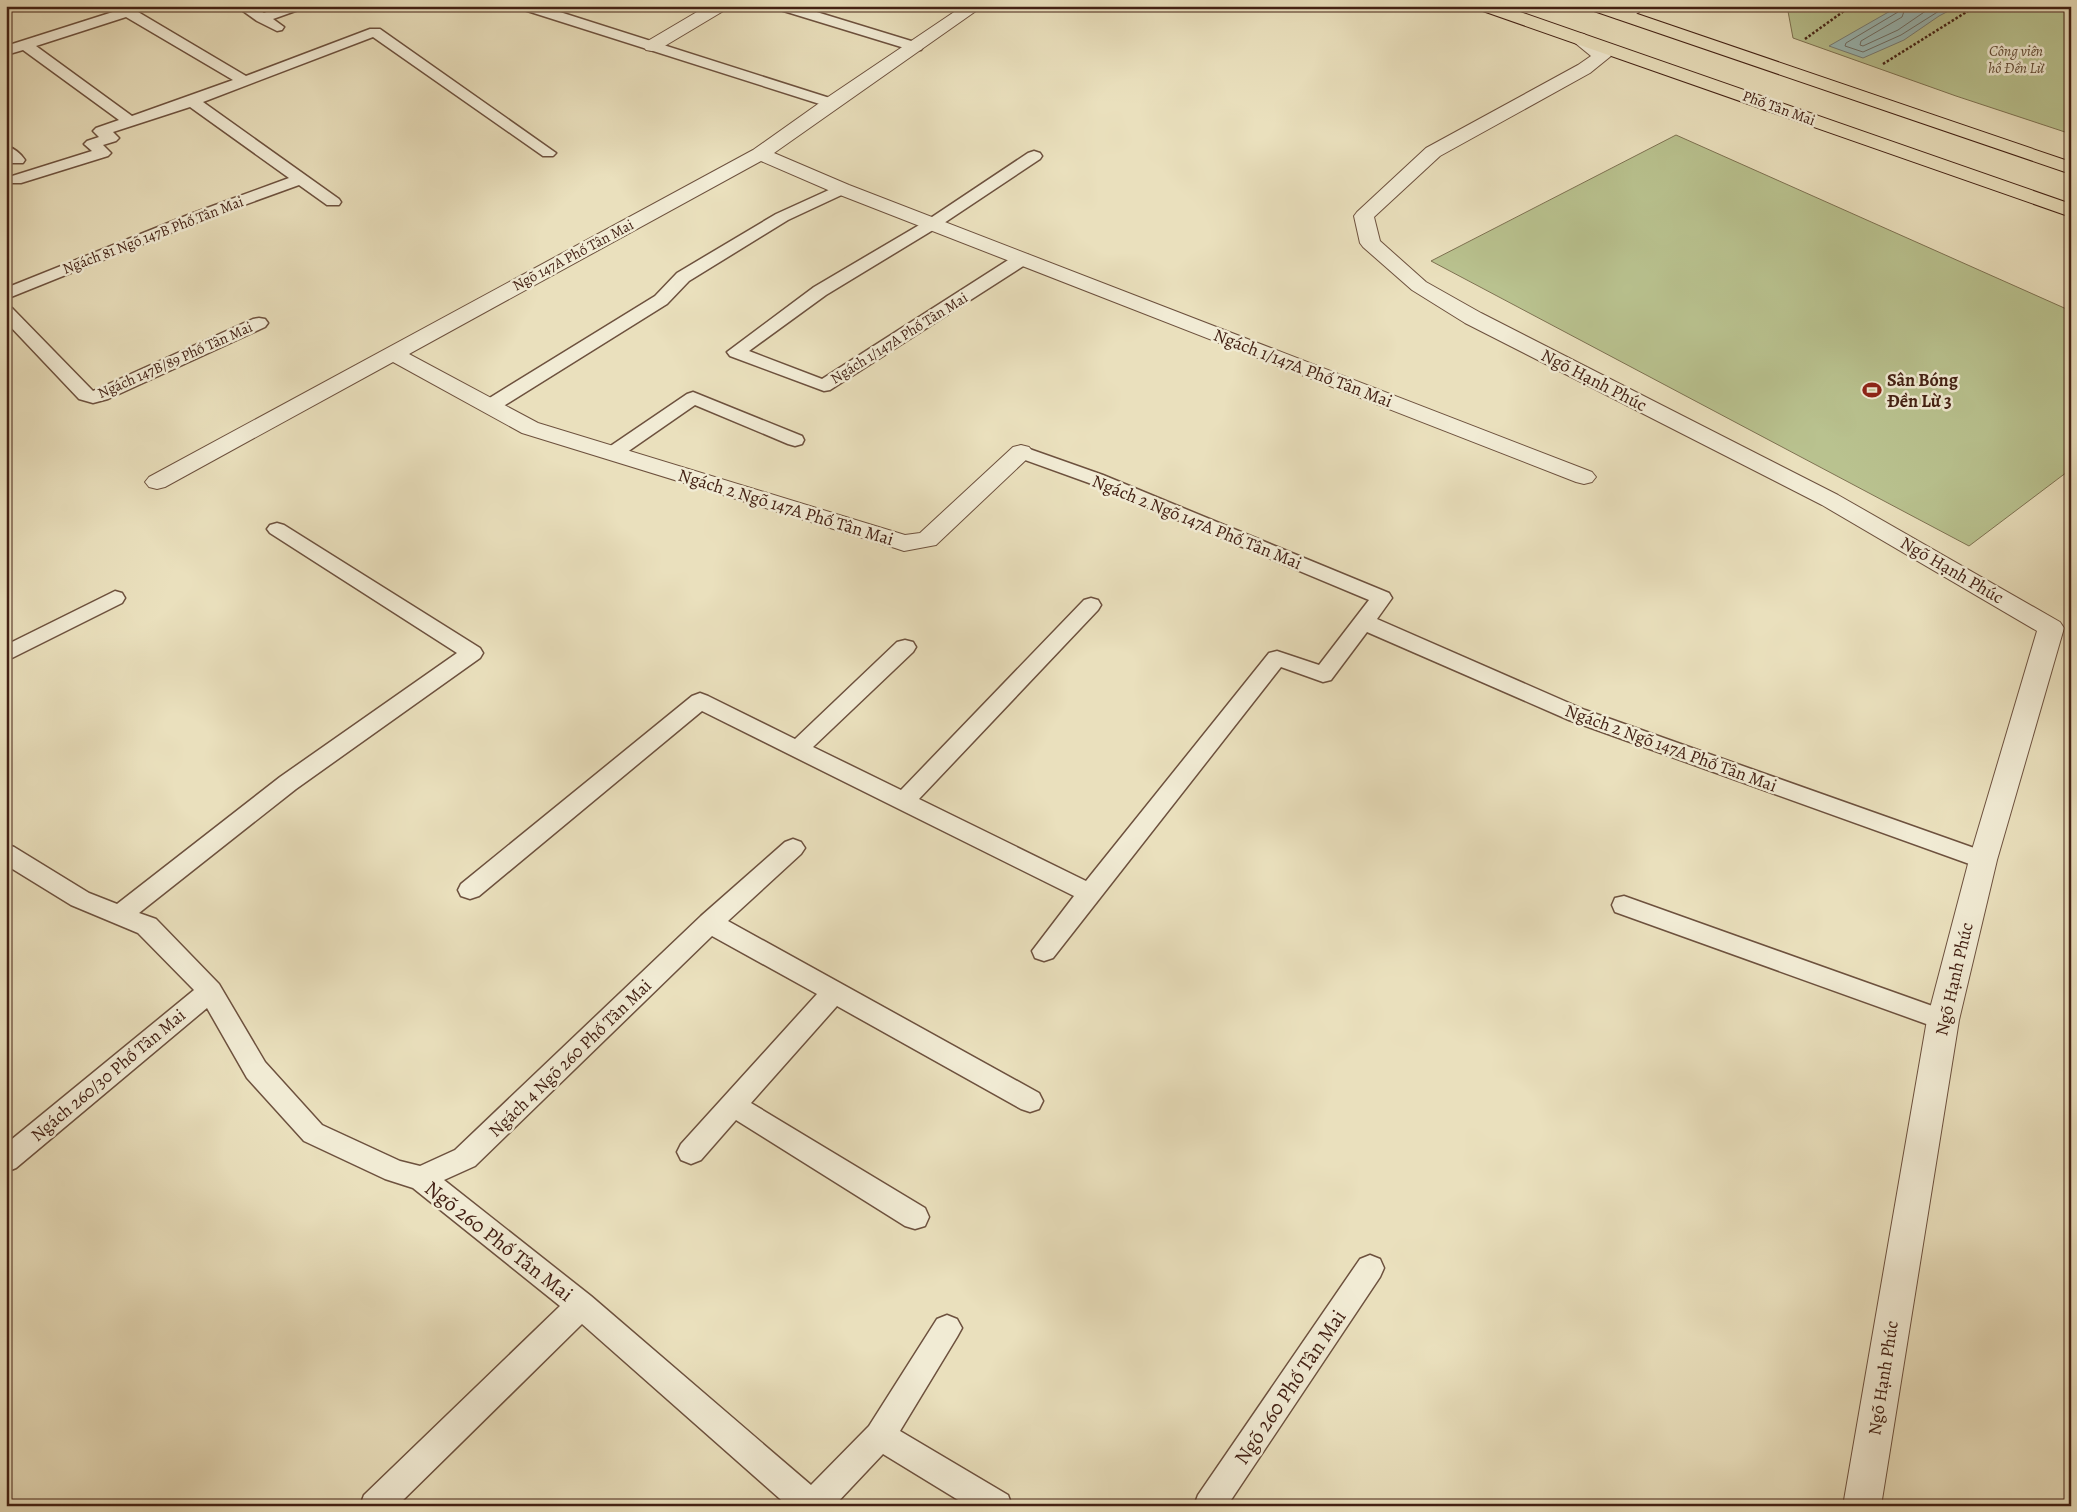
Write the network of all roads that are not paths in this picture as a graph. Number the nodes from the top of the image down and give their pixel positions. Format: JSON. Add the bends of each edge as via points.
{"nodes":[{"id":1,"x":244,"y":6,"type":"edge"},
{"id":2,"x":296,"y":6,"type":"edge"},
{"id":3,"x":526,"y":6,"type":"edge"},
{"id":4,"x":719,"y":6,"type":"edge"},
{"id":5,"x":782,"y":6,"type":"edge"},
{"id":6,"x":975,"y":6,"type":"edge"},
{"id":7,"x":1486,"y":6,"type":"edge"},
{"id":8,"x":1597,"y":6,"type":"edge"},
{"id":9,"x":1636,"y":6,"type":"edge"},
{"id":10,"x":123,"y":9,"type":"edge"},
{"id":11,"x":1621,"y":14,"type":"junction"},
{"id":12,"x":262,"y":18,"type":"junction"},
{"id":13,"x":277,"y":27,"type":"dead end"},
{"id":14,"x":1592,"y":30,"type":"junction"},
{"id":15,"x":25,"y":45,"type":"junction"},
{"id":16,"x":652,"y":46,"type":"junction"},
{"id":17,"x":916,"y":47,"type":"junction"},
{"id":18,"x":6,"y":51,"type":"edge"},
{"id":19,"x":245,"y":80,"type":"junction"},
{"id":20,"x":192,"y":101,"type":"junction"},
{"id":21,"x":831,"y":103,"type":"junction"},
{"id":22,"x":130,"y":121,"type":"junction"},
{"id":23,"x":548,"y":153,"type":"dead end"},
{"id":24,"x":760,"y":154,"type":"junction"},
{"id":25,"x":1034,"y":156,"type":"dead end"},
{"id":26,"x":2071,"y":168,"type":"edge"},
{"id":27,"x":300,"y":179,"type":"junction"},
{"id":28,"x":14,"y":180,"type":"dead end"},
{"id":29,"x":842,"y":189,"type":"junction"},
{"id":30,"x":333,"y":202,"type":"dead end"},
{"id":31,"x":2071,"y":211,"type":"edge"},
{"id":32,"x":932,"y":224,"type":"junction"},
{"id":33,"x":1022,"y":259,"type":"junction"},
{"id":34,"x":6,"y":294,"type":"edge"},
{"id":35,"x":7,"y":314,"type":"edge"},
{"id":36,"x":259,"y":323,"type":"dead end"},
{"id":37,"x":392,"y":353,"type":"junction"},
{"id":38,"x":490,"y":406,"type":"junction"},
{"id":39,"x":795,"y":440,"type":"dead end"},
{"id":40,"x":1021,"y":452,"type":"joint"},
{"id":41,"x":613,"y":453,"type":"junction"},
{"id":42,"x":1584,"y":476,"type":"dead end"},
{"id":43,"x":156,"y":482,"type":"dead end"},
{"id":44,"x":277,"y":529,"type":"dead end"},
{"id":45,"x":115,"y":598,"type":"dead end"},
{"id":46,"x":1092,"y":605,"type":"dead end"},
{"id":47,"x":1364,"y":622,"type":"junction"},
{"id":48,"x":905,"y":647,"type":"dead end"},
{"id":49,"x":6,"y":654,"type":"edge"},
{"id":50,"x":798,"y":749,"type":"junction"},
{"id":51,"x":904,"y":801,"type":"junction"},
{"id":52,"x":793,"y":848,"type":"dead end"},
{"id":53,"x":6,"y":853,"type":"edge"},
{"id":54,"x":1983,"y":860,"type":"junction"},
{"id":55,"x":470,"y":890,"type":"dead end"},
{"id":56,"x":1089,"y":893,"type":"junction"},
{"id":57,"x":1624,"y":905,"type":"dead end"},
{"id":58,"x":121,"y":914,"type":"junction"},
{"id":59,"x":710,"y":923,"type":"junction"},
{"id":60,"x":1044,"y":951,"type":"dead end"},
{"id":61,"x":210,"y":991,"type":"junction"},
{"id":62,"x":834,"y":992,"type":"junction"},
{"id":63,"x":1943,"y":1020,"type":"junction"},
{"id":64,"x":1030,"y":1101,"type":"dead end"},
{"id":65,"x":733,"y":1105,"type":"junction"},
{"id":66,"x":691,"y":1152,"type":"dead end"},
{"id":67,"x":6,"y":1160,"type":"edge"},
{"id":68,"x":420,"y":1178,"type":"junction"},
{"id":69,"x":915,"y":1216,"type":"dead end"},
{"id":70,"x":1370,"y":1268,"type":"dead end"},
{"id":71,"x":581,"y":1305,"type":"junction"},
{"id":72,"x":947,"y":1328,"type":"dead end"},
{"id":73,"x":880,"y":1436,"type":"junction"},
{"id":74,"x":375,"y":1506,"type":"edge"},
{"id":75,"x":996,"y":1506,"type":"edge"},
{"id":76,"x":1209,"y":1506,"type":"edge"},
{"id":77,"x":1862,"y":1506,"type":"edge"}],
"edges":[{"from":1,"to":12,"type":"lane"},
{"from":2,"to":12,"type":"lane"},
{"from":3,"to":16,"type":"lane"},
{"from":4,"to":16,"type":"street"},
{"from":5,"to":17,"type":"lane"},
{"from":6,"to":17,"type":"street","name":"Ngõ 147A Phố Tân Mai"},
{"from":7,"to":14,"type":"main road","name":"Phố Tân Mai"},
{"from":8,"to":11,"type":"main road"},
{"from":9,"to":11,"type":"street"},
{"from":10,"to":15,"type":"lane"},
{"from":10,"to":19,"type":"lane"},
{"from":11,"to":14,"type":"main road"},
{"from":11,"to":26,"type":"main road"},
{"from":12,"to":13,"type":"lane"},
{"from":14,"to":31,"type":"main road","name":"Phố Tân Mai"},
{"from":14,"to":54,"type":"street","name":"Ngõ Hạnh Phúc","via":[[1602,56],[1432,152],[1364,216],[1370,243],[1419,286],[1474,318],[1830,500],[2052,628]]},
{"from":15,"to":18,"type":"lane"},
{"from":15,"to":22,"type":"lane"},
{"from":16,"to":21,"type":"lane"},
{"from":17,"to":21,"type":"street","name":"Ngõ 147A Phố Tân Mai"},
{"from":19,"to":20,"type":"lane"},
{"from":19,"to":23,"type":"lane","via":[[375,32]]},
{"from":20,"to":22,"type":"lane"},
{"from":20,"to":27,"type":"lane"},
{"from":21,"to":24,"type":"street","name":"Ngõ 147A Phố Tân Mai"},
{"from":22,"to":28,"type":"lane","via":[[101,131],[111,138],[92,144],[102,153]]},
{"from":24,"to":29,"type":"street","name":"Ngách 1/147A Phố Tân Mai"},
{"from":24,"to":37,"type":"street","name":"Ngõ 147A Phố Tân Mai"},
{"from":25,"to":32,"type":"lane"},
{"from":27,"to":30,"type":"lane"},
{"from":27,"to":34,"type":"lane","name":"Ngách 81 Ngõ 147B Phố Tân Mai"},
{"from":29,"to":32,"type":"street","name":"Ngách 1/147A Phố Tân Mai"},
{"from":29,"to":38,"type":"lane","via":[[782,217],[684,277],[661,300]]},
{"from":32,"to":33,"type":"street","name":"Ngách 1/147A Phố Tân Mai"},
{"from":32,"to":33,"type":"lane","name":"Ngách 1/147A Phố Tân Mai","via":[[820,291],[736,352],[824,386]]},
{"from":33,"to":42,"type":"street","name":"Ngách 1/147A Phố Tân Mai"},
{"from":35,"to":36,"type":"lane","name":"Ngách 147B/89 Phố Tân Mai","via":[[85,395],[92,397]]},
{"from":37,"to":38,"type":"street","name":"Ngách 2 Ngõ 147A Phố Tân Mai"},
{"from":37,"to":43,"type":"street","name":"Ngõ 147A Phố Tân Mai"},
{"from":38,"to":41,"type":"street","name":"Ngách 2 Ngõ 147A Phố Tân Mai","via":[[530,428]]},
{"from":39,"to":41,"type":"lane","via":[[693,398]]},
{"from":40,"to":41,"type":"street","name":"Ngách 2 Ngõ 147A Phố Tân Mai","via":[[927,540],[904,543]]},
{"from":40,"to":47,"type":"lane","name":"Ngách 2 Ngõ 147A Phố Tân Mai","via":[[1105,483],[1382,598]]},
{"from":44,"to":58,"type":"lane","via":[[472,653],[288,783]]},
{"from":45,"to":49,"type":"lane"},
{"from":46,"to":51,"type":"lane"},
{"from":47,"to":54,"type":"lane","name":"Ngách 2 Ngõ 147A Phố Tân Mai","via":[[1577,715]]},
{"from":47,"to":56,"type":"lane","name":"Ngách 2 Ngõ 147A Phố Tân Mai","via":[[1323,675],[1277,658]]},
{"from":48,"to":50,"type":"lane"},
{"from":50,"to":51,"type":"lane"},
{"from":50,"to":55,"type":"lane","via":[[700,701]]},
{"from":51,"to":56,"type":"lane"},
{"from":52,"to":59,"type":"lane","name":"Ngách 4 Ngõ 260 Phố Tân Mai"},
{"from":53,"to":58,"type":"lane","name":"Ngõ 260 Phố Tân Mai","via":[[80,899]]},
{"from":54,"to":63,"type":"street","name":"Ngõ Hạnh Phúc"},
{"from":56,"to":60,"type":"lane","name":"Ngách 2 Ngõ 147A Phố Tân Mai"},
{"from":57,"to":63,"type":"lane"},
{"from":58,"to":61,"type":"lane","name":"Ngõ 260 Phố Tân Mai","via":[[146,926]]},
{"from":59,"to":62,"type":"lane"},
{"from":59,"to":68,"type":"lane","name":"Ngách 4 Ngõ 260 Phố Tân Mai","via":[[465,1158]]},
{"from":61,"to":67,"type":"lane","name":"Ngách 260/30 Phố Tân Mai"},
{"from":61,"to":68,"type":"lane","name":"Ngõ 260 Phố Tân Mai","via":[[256,1070],[313,1133],[394,1172]]},
{"from":62,"to":64,"type":"lane"},
{"from":62,"to":65,"type":"lane"},
{"from":63,"to":77,"type":"street","name":"Ngõ Hạnh Phúc"},
{"from":65,"to":66,"type":"lane"},
{"from":65,"to":69,"type":"lane"},
{"from":68,"to":71,"type":"lane","name":"Ngõ 260 Phố Tân Mai"},
{"from":70,"to":76,"type":"lane","name":"Ngõ 260 Phố Tân Mai"},
{"from":71,"to":73,"type":"lane","name":"Ngõ 260 Phố Tân Mai","via":[[812,1506]]},
{"from":71,"to":74,"type":"lane"},
{"from":72,"to":73,"type":"lane"},
{"from":73,"to":75,"type":"lane"}]}
